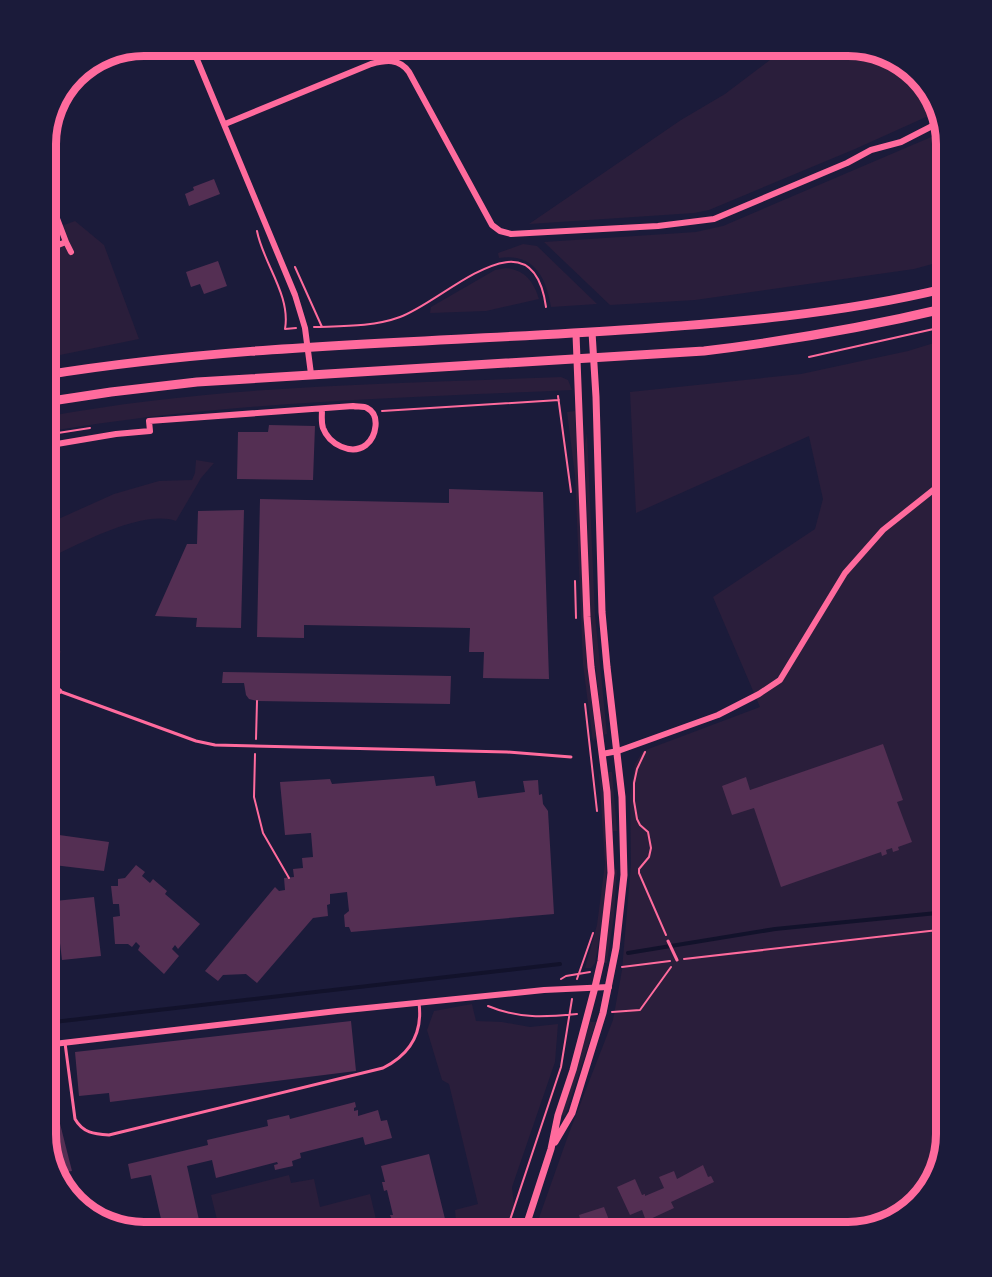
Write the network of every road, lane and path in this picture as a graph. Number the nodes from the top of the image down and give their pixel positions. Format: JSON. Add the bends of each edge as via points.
{"nodes":[{"id":1,"x":196,"y":56,"type":"edge"},
{"id":2,"x":225,"y":124,"type":"junction"},
{"id":3,"x":934,"y":125,"type":"edge"},
{"id":4,"x":56,"y":216,"type":"edge"},
{"id":5,"x":255,"y":223,"type":"dead end"},
{"id":6,"x":66,"y":242,"type":"junction"},
{"id":7,"x":56,"y":246,"type":"edge"},
{"id":8,"x":71,"y":252,"type":"dead end"},
{"id":9,"x":936,"y":290,"type":"edge"},
{"id":10,"x":546,"y":307,"type":"dead end"},
{"id":11,"x":936,"y":310,"type":"edge"},
{"id":12,"x":314,"y":311,"type":"dead end"},
{"id":13,"x":287,"y":328,"type":"dead end"},
{"id":14,"x":936,"y":328,"type":"edge"},
{"id":15,"x":592,"y":332,"type":"junction"},
{"id":16,"x":576,"y":333,"type":"junction"},
{"id":17,"x":308,"y":347,"type":"junction"},
{"id":18,"x":809,"y":357,"type":"dead end"},
{"id":19,"x":594,"y":359,"type":"junction"},
{"id":20,"x":578,"y":360,"type":"junction"},
{"id":21,"x":56,"y":373,"type":"edge"},
{"id":22,"x":311,"y":374,"type":"junction"},
{"id":23,"x":558,"y":396,"type":"dead end"},
{"id":24,"x":56,"y":400,"type":"edge"},
{"id":25,"x":322,"y":409,"type":"junction"},
{"id":26,"x":390,"y":410,"type":"dead end"},
{"id":27,"x":56,"y":444,"type":"edge"},
{"id":28,"x":936,"y":488,"type":"edge"},
{"id":29,"x":56,"y":690,"type":"edge"},
{"id":30,"x":59,"y":691,"type":"joint"},
{"id":31,"x":257,"y":701,"type":"dead end"},
{"id":32,"x":642,"y":742,"type":"junction"},
{"id":33,"x":618,"y":751,"type":"junction"},
{"id":34,"x":602,"y":754,"type":"junction"},
{"id":35,"x":590,"y":756,"type":"dead end"},
{"id":36,"x":571,"y":757,"type":"dead end"},
{"id":37,"x":598,"y":818,"type":"dead end"},
{"id":38,"x":289,"y":878,"type":"dead end"},
{"id":39,"x":595,"y":927,"type":"dead end"},
{"id":40,"x":936,"y":930,"type":"edge"},
{"id":41,"x":668,"y":941,"type":"joint"},
{"id":42,"x":677,"y":960,"type":"junction"},
{"id":43,"x":620,"y":968,"type":"dead end"},
{"id":44,"x":589,"y":972,"type":"dead end"},
{"id":45,"x":579,"y":974,"type":"junction"},
{"id":46,"x":573,"y":975,"type":"dead end"},
{"id":47,"x":577,"y":978,"type":"dead end"},
{"id":48,"x":595,"y":987,"type":"junction"},
{"id":49,"x":609,"y":987,"type":"junction"},
{"id":50,"x":419,"y":1004,"type":"junction"},
{"id":51,"x":485,"y":1005,"type":"dead end"},
{"id":52,"x":571,"y":1006,"type":"dead end"},
{"id":53,"x":614,"y":1012,"type":"dead end"},
{"id":54,"x":578,"y":1014,"type":"dead end"},
{"id":55,"x":569,"y":1015,"type":"junction"},
{"id":56,"x":65,"y":1043,"type":"junction"},
{"id":57,"x":56,"y":1044,"type":"edge"},
{"id":58,"x":551,"y":1149,"type":"junction"},
{"id":59,"x":530,"y":1209,"type":"junction"},
{"id":60,"x":509,"y":1222,"type":"edge"},
{"id":61,"x":523,"y":1222,"type":"edge"},
{"id":62,"x":527,"y":1222,"type":"edge"}],
"edges":[{"from":1,"to":2,"type":"street"},
{"from":2,"to":3,"type":"street","via":[[371,64],[396,61],[409,72],[492,225],[511,234],[714,219]]},
{"from":2,"to":17,"type":"street","via":[[295,295]]},
{"from":4,"to":6,"type":"street"},
{"from":5,"to":13,"type":"path","via":[[286,312]]},
{"from":6,"to":7,"type":"street"},
{"from":6,"to":8,"type":"street"},
{"from":9,"to":15,"type":"highway","via":[[770,319]]},
{"from":10,"to":12,"type":"path","via":[[541,283],[533,271],[503,261],[403,316],[382,323],[320,327]]},
{"from":11,"to":19,"type":"highway","via":[[770,343]]},
{"from":14,"to":18,"type":"path"},
{"from":15,"to":16,"type":"highway"},
{"from":15,"to":19,"type":"street"},
{"from":16,"to":17,"type":"highway"},
{"from":16,"to":20,"type":"street"},
{"from":17,"to":21,"type":"highway"},
{"from":17,"to":22,"type":"street"},
{"from":19,"to":20,"type":"highway"},
{"from":19,"to":33,"type":"street","via":[[602,612]]},
{"from":20,"to":22,"type":"highway"},
{"from":20,"to":34,"type":"street","via":[[587,617]]},
{"from":22,"to":24,"type":"highway","via":[[150,387]]},
{"from":23,"to":26,"type":"path","via":[[559,400]]},
{"from":25,"to":25,"type":"street","via":[[367,408],[376,426],[372,439],[356,449],[334,443],[324,429]]},
{"from":25,"to":27,"type":"street","via":[[149,421],[150,431]]},
{"from":28,"to":32,"type":"street","via":[[883,530],[845,573],[780,680],[718,715]]},
{"from":29,"to":30,"type":"street"},
{"from":30,"to":36,"type":"lane","via":[[215,745]]},
{"from":31,"to":38,"type":"path","via":[[254,797],[263,833]]},
{"from":32,"to":33,"type":"street"},
{"from":32,"to":41,"type":"path","via":[[646,753],[637,769],[634,801],[637,819],[648,832],[651,848],[639,873]]},
{"from":33,"to":34,"type":"street"},
{"from":33,"to":49,"type":"street","via":[[624,875]]},
{"from":34,"to":48,"type":"street","via":[[611,873]]},
{"from":35,"to":37,"type":"path"},
{"from":39,"to":45,"type":"path"},
{"from":40,"to":42,"type":"path"},
{"from":41,"to":42,"type":"lane"},
{"from":42,"to":43,"type":"path"},
{"from":42,"to":53,"type":"path","via":[[640,1010]]},
{"from":44,"to":45,"type":"path"},
{"from":45,"to":46,"type":"path"},
{"from":45,"to":47,"type":"path"},
{"from":48,"to":49,"type":"street"},
{"from":48,"to":50,"type":"street"},
{"from":48,"to":58,"type":"street"},
{"from":49,"to":58,"type":"street","via":[[572,1113]]},
{"from":50,"to":56,"type":"street"},
{"from":50,"to":56,"type":"lane","via":[[419,1025],[407,1051],[383,1068],[108,1136],[86,1131],[75,1119]]},
{"from":51,"to":55,"type":"path","via":[[507,1014],[532,1017]]},
{"from":52,"to":55,"type":"path"},
{"from":54,"to":55,"type":"path"},
{"from":55,"to":60,"type":"path","via":[[561,1067]]},
{"from":56,"to":57,"type":"street"},
{"from":58,"to":59,"type":"street"},
{"from":59,"to":61,"type":"street"},
{"from":59,"to":62,"type":"street"}]}
